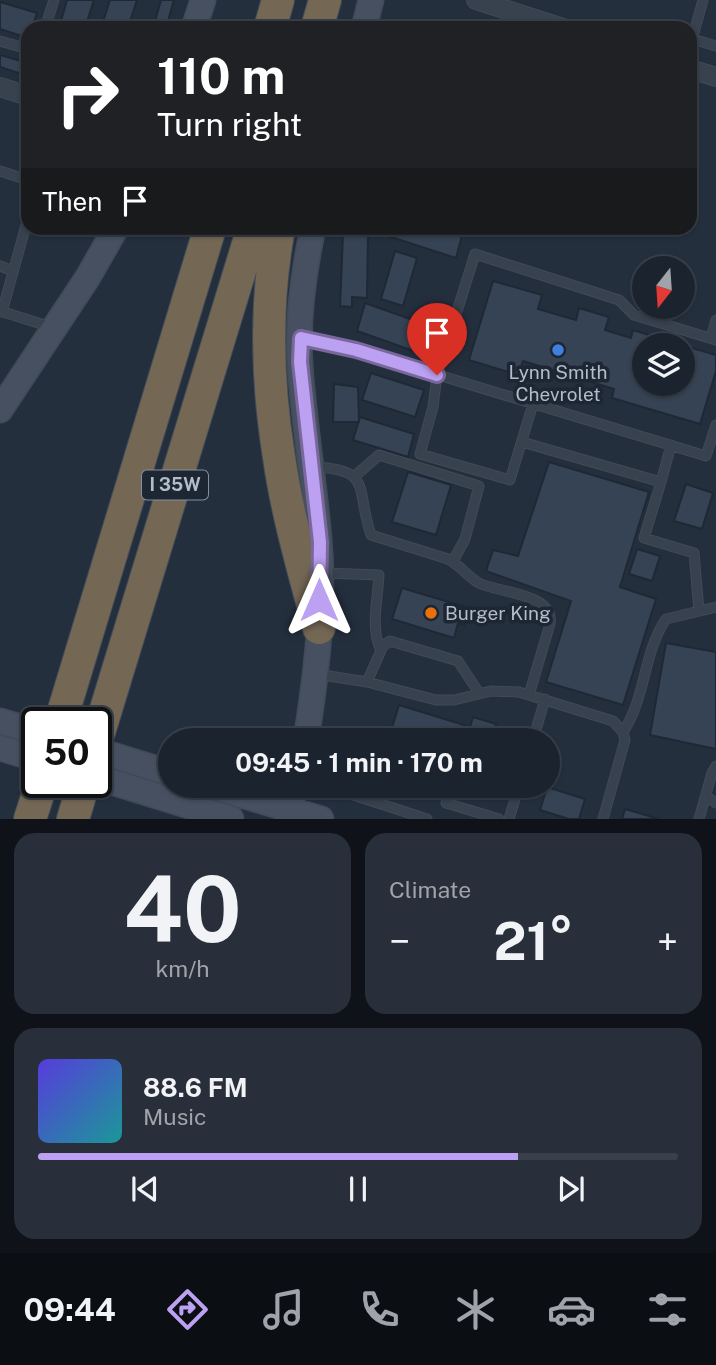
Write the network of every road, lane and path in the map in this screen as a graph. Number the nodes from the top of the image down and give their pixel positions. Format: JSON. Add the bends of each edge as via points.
{"nodes":[{"id":1,"x":54,"y":0,"type":"edge"},
{"id":2,"x":203,"y":0,"type":"edge"},
{"id":3,"x":278,"y":0,"type":"edge"},
{"id":4,"x":325,"y":0,"type":"edge"},
{"id":5,"x":371,"y":0,"type":"edge"},
{"id":6,"x":476,"y":0,"type":"edge"},
{"id":7,"x":703,"y":0,"type":"edge"},
{"id":8,"x":47,"y":21,"type":"edge"},
{"id":9,"x":196,"y":21,"type":"edge"},
{"id":10,"x":272,"y":21,"type":"edge"},
{"id":11,"x":319,"y":21,"type":"edge"},
{"id":12,"x":366,"y":21,"type":"edge"},
{"id":13,"x":523,"y":21,"type":"edge"},
{"id":14,"x":697,"y":22,"type":"edge"},
{"id":15,"x":0,"y":41,"type":"edge"},
{"id":16,"x":697,"y":44,"type":"edge"},
{"id":17,"x":716,"y":46,"type":"edge"},
{"id":18,"x":21,"y":47,"type":"edge"},
{"id":19,"x":697,"y":71,"type":"edge"},
{"id":20,"x":716,"y":77,"type":"edge"},
{"id":21,"x":0,"y":86,"type":"edge"},
{"id":22,"x":21,"y":94,"type":"edge"},
{"id":23,"x":0,"y":171,"type":"edge"},
{"id":24,"x":21,"y":178,"type":"edge"},
{"id":25,"x":23,"y":235,"type":"edge"},
{"id":26,"x":112,"y":235,"type":"edge"},
{"id":27,"x":208,"y":235,"type":"edge"},
{"id":28,"x":251,"y":235,"type":"edge"},
{"id":29,"x":278,"y":235,"type":"edge"},
{"id":30,"x":312,"y":235,"type":"edge"},
{"id":31,"x":0,"y":267,"type":"edge"},
{"id":32,"x":13,"y":271,"type":"junction"},
{"id":33,"x":1,"y":312,"type":"edge"},
{"id":34,"x":716,"y":320,"type":"edge"},
{"id":35,"x":53,"y":327,"type":"junction"},
{"id":36,"x":301,"y":338,"type":"junction"},
{"id":37,"x":714,"y":339,"type":"edge"},
{"id":38,"x":437,"y":375,"type":"junction"},
{"id":39,"x":533,"y":404,"type":"junction"},
{"id":40,"x":0,"y":410,"type":"edge"},
{"id":41,"x":716,"y":425,"type":"edge"},
{"id":42,"x":522,"y":442,"type":"junction"},
{"id":43,"x":671,"y":444,"type":"junction"},
{"id":44,"x":711,"y":458,"type":"edge"},
{"id":45,"x":311,"y":467,"type":"junction"},
{"id":46,"x":355,"y":476,"type":"junction"},
{"id":47,"x":661,"y":482,"type":"junction"},
{"id":48,"x":453,"y":561,"type":"junction"},
{"id":49,"x":319,"y":573,"type":"junction"},
{"id":50,"x":716,"y":607,"type":"edge"},
{"id":51,"x":699,"y":611,"type":"junction"},
{"id":52,"x":319,"y":628,"type":"junction"},
{"id":53,"x":381,"y":650,"type":"junction"},
{"id":54,"x":315,"y":674,"type":"junction"},
{"id":55,"x":367,"y":682,"type":"junction"},
{"id":56,"x":480,"y":693,"type":"junction"},
{"id":57,"x":529,"y":695,"type":"junction"},
{"id":58,"x":545,"y":699,"type":"junction"},
{"id":59,"x":65,"y":707,"type":"edge"},
{"id":60,"x":107,"y":707,"type":"edge"},
{"id":61,"x":0,"y":721,"type":"edge"},
{"id":62,"x":21,"y":727,"type":"edge"},
{"id":63,"x":308,"y":728,"type":"edge"},
{"id":64,"x":537,"y":728,"type":"edge"},
{"id":65,"x":623,"y":732,"type":"junction"},
{"id":66,"x":0,"y":748,"type":"edge"},
{"id":67,"x":21,"y":754,"type":"edge"},
{"id":68,"x":112,"y":755,"type":"edge"},
{"id":69,"x":716,"y":766,"type":"edge"},
{"id":70,"x":158,"y":769,"type":"edge"},
{"id":71,"x":112,"y":787,"type":"edge"},
{"id":72,"x":706,"y":796,"type":"junction"},
{"id":73,"x":37,"y":798,"type":"edge"},
{"id":74,"x":82,"y":798,"type":"edge"},
{"id":75,"x":245,"y":798,"type":"edge"},
{"id":76,"x":362,"y":798,"type":"edge"},
{"id":77,"x":515,"y":798,"type":"edge"},
{"id":78,"x":446,"y":803,"type":"dead end"},
{"id":79,"x":716,"y":803,"type":"edge"},
{"id":80,"x":288,"y":814,"type":"edge"},
{"id":81,"x":30,"y":819,"type":"edge"},
{"id":82,"x":73,"y":819,"type":"edge"},
{"id":83,"x":230,"y":819,"type":"edge"},
{"id":84,"x":321,"y":819,"type":"edge"},
{"id":85,"x":427,"y":819,"type":"edge"},
{"id":86,"x":499,"y":819,"type":"edge"},
{"id":87,"x":509,"y":819,"type":"edge"},
{"id":88,"x":603,"y":819,"type":"edge"},
{"id":89,"x":699,"y":819,"type":"edge"}],
"edges":[{"from":1,"to":8,"type":"lane"},
{"from":2,"to":9,"type":"main road"},
{"from":3,"to":10,"type":"highway"},
{"from":4,"to":11,"type":"highway"},
{"from":5,"to":12,"type":"main road"},
{"from":6,"to":13,"type":"street"},
{"from":7,"to":14,"type":"lane"},
{"from":15,"to":18,"type":"lane"},
{"from":16,"to":17,"type":"lane"},
{"from":19,"to":20,"type":"street"},
{"from":21,"to":22,"type":"street"},
{"from":23,"to":24,"type":"lane"},
{"from":25,"to":32,"type":"lane"},
{"from":26,"to":35,"type":"main road"},
{"from":27,"to":59,"type":"highway","number":"I 35W"},
{"from":28,"to":60,"type":"highway","number":"I 35W"},
{"from":29,"to":52,"type":"highway","via":[[271,288],[273,411],[281,468]]},
{"from":30,"to":36,"type":"main road"},
{"from":31,"to":32,"type":"lane"},
{"from":32,"to":33,"type":"lane"},
{"from":33,"to":35,"type":"lane"},
{"from":34,"to":37,"type":"lane"},
{"from":35,"to":40,"type":"main road"},
{"from":36,"to":38,"type":"lane"},
{"from":36,"to":45,"type":"main road"},
{"from":37,"to":38,"type":"lane","via":[[634,315],[619,300],[475,254]]},
{"from":38,"to":39,"type":"lane"},
{"from":38,"to":42,"type":"lane","via":[[420,454],[510,480]]},
{"from":39,"to":42,"type":"lane"},
{"from":39,"to":43,"type":"lane"},
{"from":41,"to":44,"type":"lane"},
{"from":42,"to":47,"type":"lane"},
{"from":43,"to":44,"type":"lane"},
{"from":43,"to":47,"type":"lane"},
{"from":45,"to":46,"type":"lane"},
{"from":45,"to":49,"type":"main road"},
{"from":46,"to":48,"type":"lane","via":[[371,535]]},
{"from":46,"to":48,"type":"lane","via":[[379,455],[479,486]]},
{"from":47,"to":51,"type":"lane","via":[[644,538],[694,553]]},
{"from":48,"to":57,"type":"lane","via":[[478,582],[540,603],[550,613]]},
{"from":49,"to":52,"type":"main road"},
{"from":49,"to":53,"type":"lane","via":[[379,575],[376,642]]},
{"from":50,"to":51,"type":"lane"},
{"from":51,"to":65,"type":"lane","via":[[666,619],[657,632],[634,717]]},
{"from":52,"to":54,"type":"main road"},
{"from":53,"to":55,"type":"lane"},
{"from":53,"to":56,"type":"lane","via":[[390,641],[457,661]]},
{"from":54,"to":55,"type":"lane"},
{"from":54,"to":63,"type":"main road"},
{"from":55,"to":56,"type":"lane","via":[[436,700]]},
{"from":56,"to":57,"type":"lane","via":[[506,690]]},
{"from":57,"to":58,"type":"lane"},
{"from":58,"to":64,"type":"lane"},
{"from":58,"to":65,"type":"lane","via":[[605,718]]},
{"from":61,"to":62,"type":"main road"},
{"from":65,"to":88,"type":"lane","via":[[624,749]]},
{"from":66,"to":67,"type":"main road"},
{"from":68,"to":70,"type":"main road"},
{"from":69,"to":72,"type":"lane"},
{"from":71,"to":83,"type":"main road"},
{"from":72,"to":79,"type":"lane"},
{"from":72,"to":89,"type":"lane"},
{"from":73,"to":81,"type":"highway"},
{"from":74,"to":82,"type":"highway"},
{"from":75,"to":80,"type":"main road"},
{"from":76,"to":85,"type":"lane"},
{"from":77,"to":87,"type":"lane"},
{"from":78,"to":86,"type":"lane"},
{"from":80,"to":84,"type":"main road"}]}
